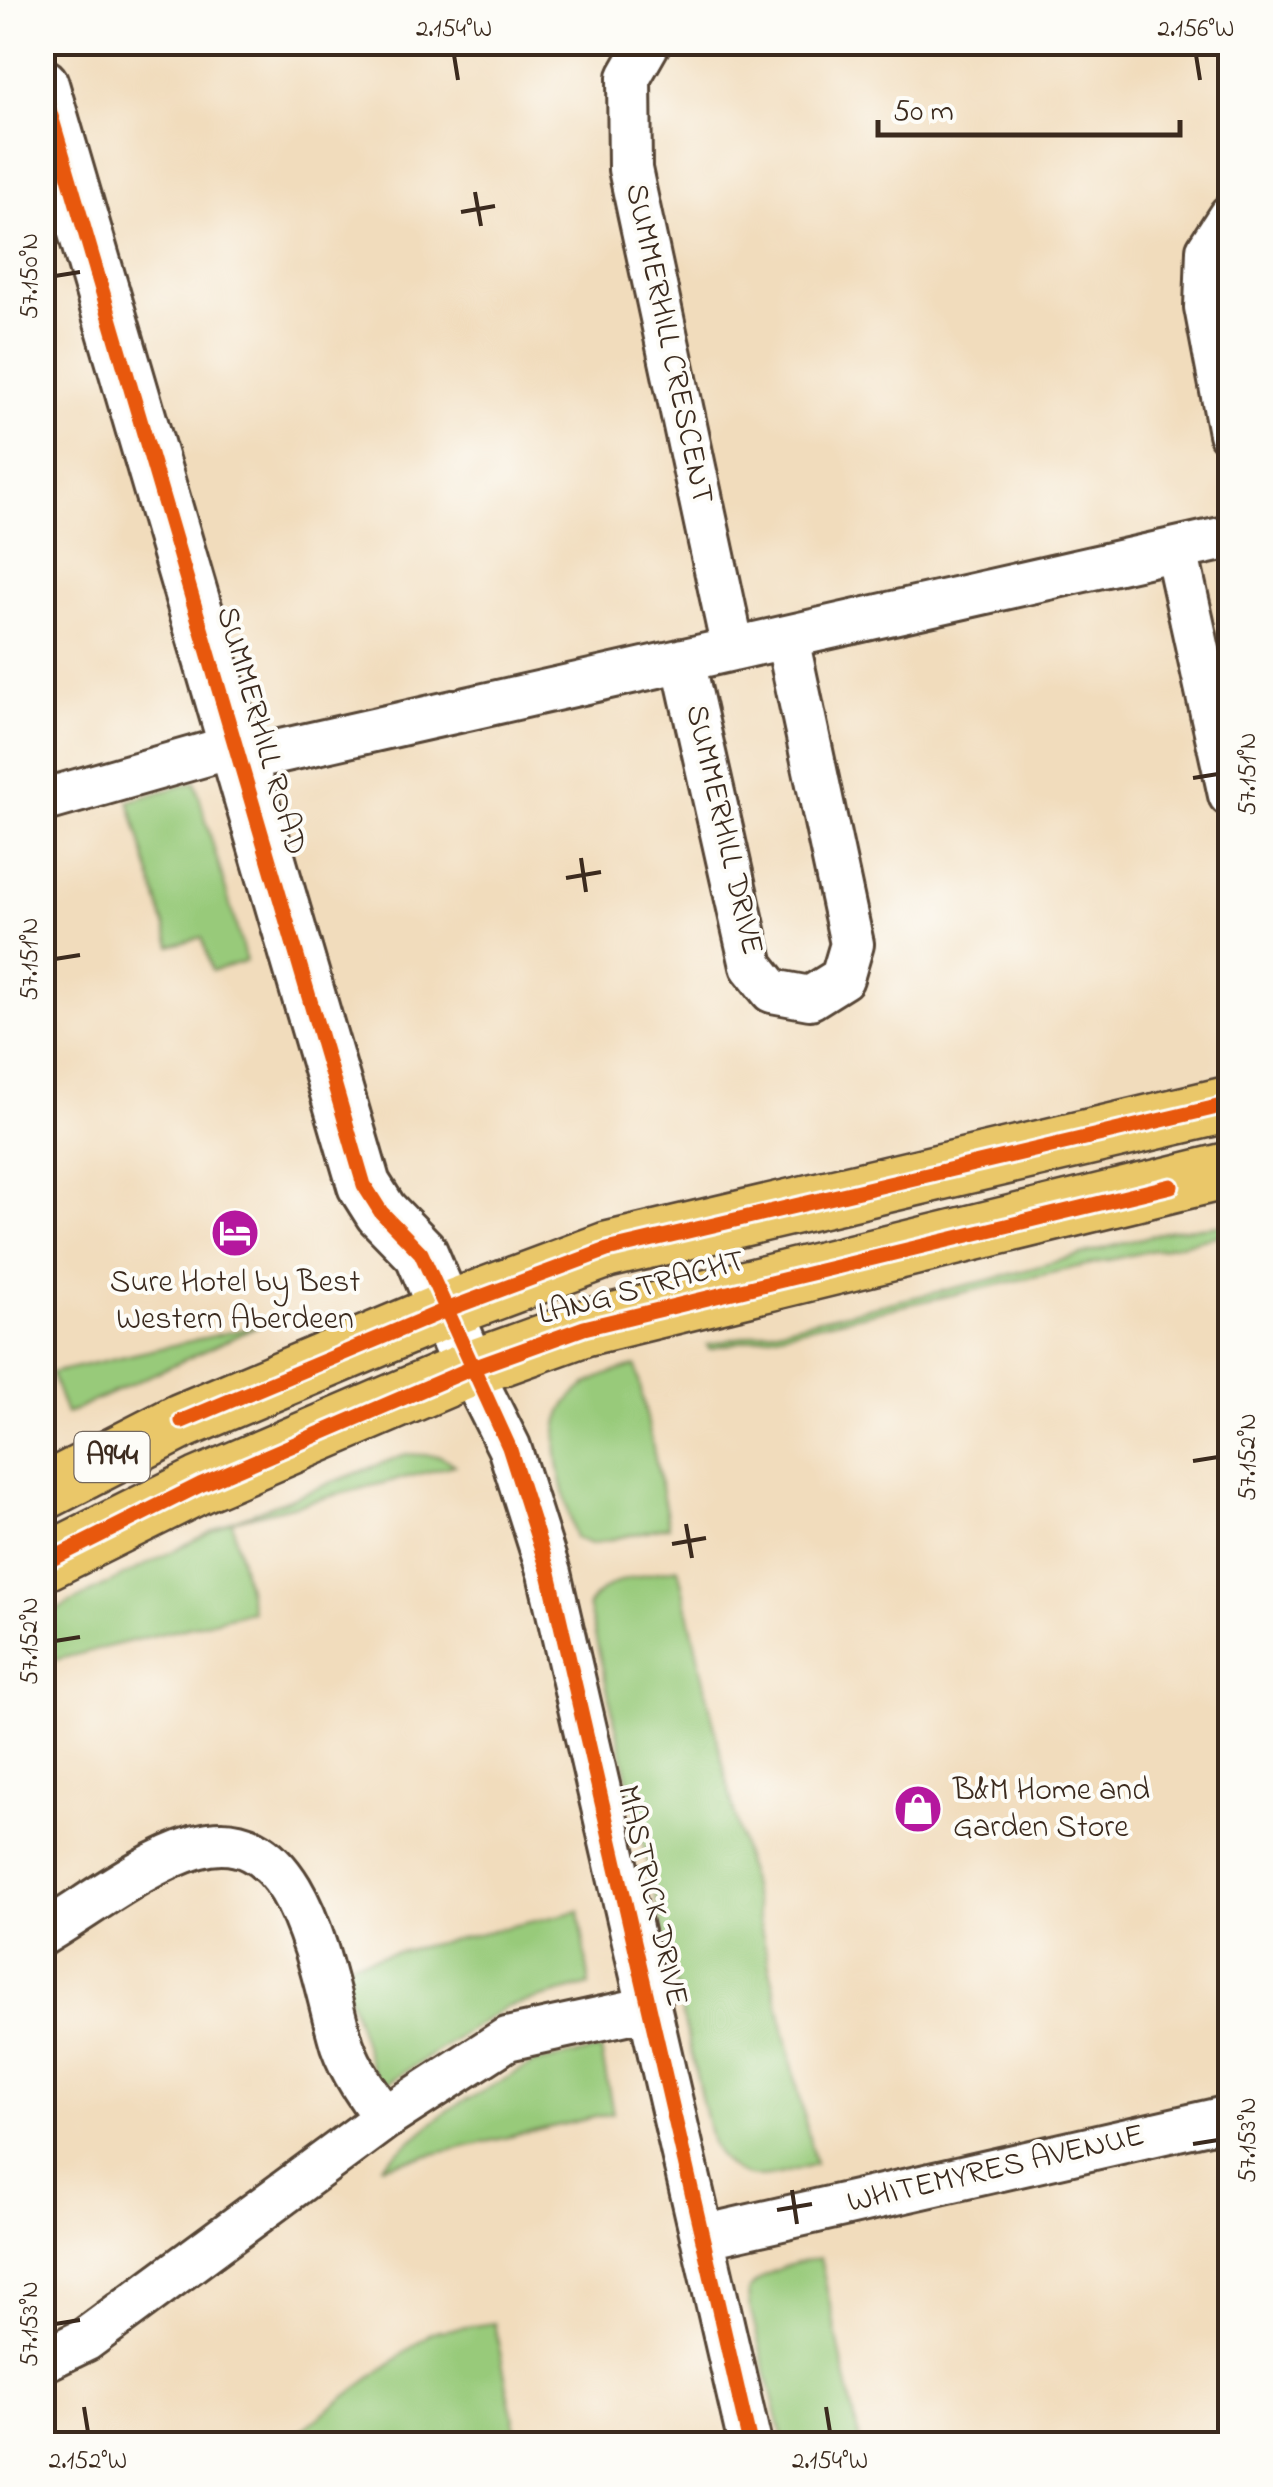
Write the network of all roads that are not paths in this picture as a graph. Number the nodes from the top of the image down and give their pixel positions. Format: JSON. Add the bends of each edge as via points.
{"nodes":[{"id":1,"x":650,"y":42,"type":"edge"},
{"id":2,"x":42,"y":85,"type":"edge"},
{"id":3,"x":1230,"y":216,"type":"edge"},
{"id":4,"x":1230,"y":434,"type":"edge"},
{"id":5,"x":1230,"y":537,"type":"edge"},
{"id":6,"x":1176,"y":550,"type":"junction"},
{"id":7,"x":787,"y":638,"type":"junction"},
{"id":8,"x":733,"y":649,"type":"junction"},
{"id":9,"x":683,"y":660,"type":"junction"},
{"id":10,"x":239,"y":753,"type":"junction"},
{"id":11,"x":1230,"y":795,"type":"edge"},
{"id":12,"x":42,"y":801,"type":"edge"},
{"id":13,"x":1230,"y":1104,"type":"edge"},
{"id":14,"x":1230,"y":1170,"type":"edge"},
{"id":15,"x":446,"y":1310,"type":"junction"},
{"id":16,"x":470,"y":1370,"type":"junction"},
{"id":17,"x":42,"y":1493,"type":"edge"},
{"id":18,"x":42,"y":1564,"type":"edge"},
{"id":19,"x":42,"y":1934,"type":"edge"},
{"id":20,"x":649,"y":2008,"type":"junction"},
{"id":21,"x":1230,"y":2117,"type":"edge"},
{"id":22,"x":385,"y":2118,"type":"junction"},
{"id":23,"x":702,"y":2237,"type":"junction"},
{"id":24,"x":42,"y":2361,"type":"edge"},
{"id":25,"x":750,"y":2444,"type":"edge"}],
"edges":[{"from":1,"to":8,"type":"street","name":"SUMMERHILL CRESCENT","via":[[629,76],[630,169]]},
{"from":2,"to":10,"type":"street","name":"SUMMERHILL ROAD"},
{"from":3,"to":4,"type":"street","via":[[1208,250],[1206,306]]},
{"from":5,"to":6,"type":"street","name":"SUMMERHILL DRIVE"},
{"from":6,"to":7,"type":"street","name":"SUMMERHILL DRIVE"},
{"from":6,"to":11,"type":"street"},
{"from":7,"to":8,"type":"street","name":"SUMMERHILL DRIVE"},
{"from":7,"to":9,"type":"street","name":"SUMMERHILL DRIVE","via":[[852,944],[842,978],[810,998],[772,991],[752,966]]},
{"from":8,"to":9,"type":"street","name":"SUMMERHILL DRIVE"},
{"from":9,"to":10,"type":"street","name":"SUMMERHILL DRIVE","via":[[264,755]]},
{"from":10,"to":12,"type":"street","name":"SUMMERHILL DRIVE","via":[[214,752]]},
{"from":10,"to":15,"type":"street","name":"SUMMERHILL ROAD","via":[[364,1185],[420,1253]]},
{"from":13,"to":15,"type":"main road","name":"LANG STRACHT","number":"A944","via":[[607,1250]]},
{"from":14,"to":16,"type":"main road","name":"LANG STRACHT","number":"A944","via":[[618,1319]]},
{"from":15,"to":16,"type":"street","name":"SUMMERHILL ROAD"},
{"from":15,"to":17,"type":"main road","name":"LANG STRACHT","number":"A944","via":[[182,1421]]},
{"from":16,"to":18,"type":"main road","name":"LANG STRACHT","number":"A944","via":[[200,1484]]},
{"from":16,"to":20,"type":"street","name":"MASTRICK DRIVE","via":[[509,1446],[549,1573]]},
{"from":19,"to":22,"type":"street","via":[[202,1846],[231,1845],[260,1857],[299,1903],[324,1963],[343,2047]]},
{"from":20,"to":22,"type":"street","via":[[507,2039]]},
{"from":20,"to":23,"type":"street","name":"MASTRICK DRIVE"},
{"from":21,"to":23,"type":"street","name":"WHITEMYRES AVENUE"},
{"from":22,"to":24,"type":"street","via":[[85,2340]]},
{"from":23,"to":25,"type":"street","name":"MASTRICK DRIVE"}]}
